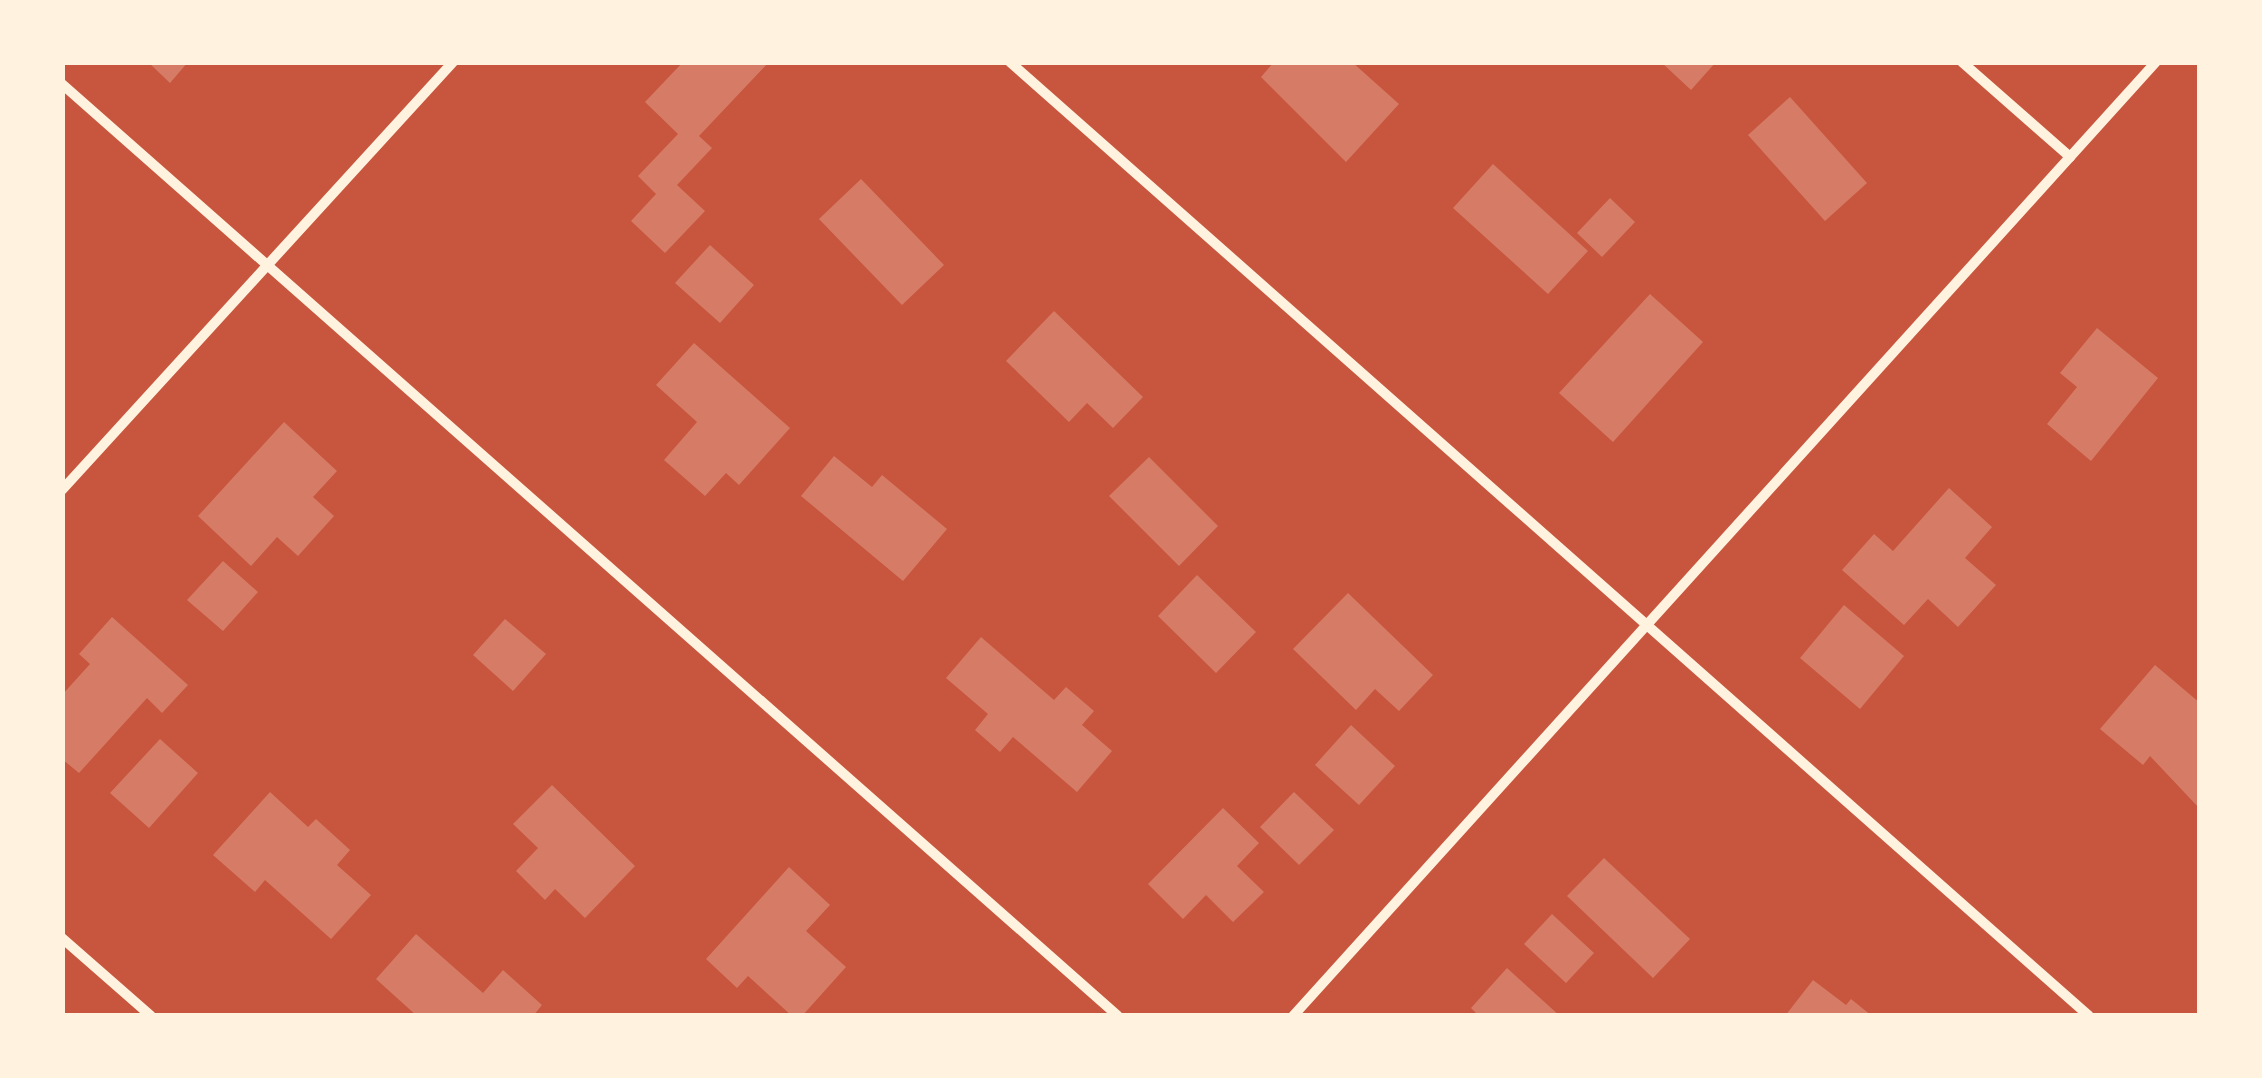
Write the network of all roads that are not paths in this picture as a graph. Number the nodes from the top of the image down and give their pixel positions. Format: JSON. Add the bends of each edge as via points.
{"nodes":[{"id":1,"x":453,"y":62,"type":"edge"},
{"id":2,"x":1010,"y":62,"type":"edge"},
{"id":3,"x":1962,"y":62,"type":"edge"},
{"id":4,"x":2156,"y":62,"type":"edge"},
{"id":5,"x":62,"y":84,"type":"edge"},
{"id":6,"x":2070,"y":158,"type":"junction"},
{"id":7,"x":267,"y":265,"type":"junction"},
{"id":8,"x":62,"y":490,"type":"edge"},
{"id":9,"x":1646,"y":624,"type":"junction"},
{"id":10,"x":62,"y":938,"type":"edge"},
{"id":11,"x":151,"y":1016,"type":"edge"},
{"id":12,"x":1118,"y":1016,"type":"edge"},
{"id":13,"x":1293,"y":1016,"type":"edge"},
{"id":14,"x":2089,"y":1016,"type":"edge"}],
"edges":[{"from":1,"to":7,"type":"street"},
{"from":2,"to":9,"type":"street"},
{"from":3,"to":6,"type":"street"},
{"from":4,"to":6,"type":"street"},
{"from":5,"to":7,"type":"street"},
{"from":6,"to":9,"type":"street"},
{"from":7,"to":8,"type":"street"},
{"from":7,"to":12,"type":"street"},
{"from":9,"to":13,"type":"street"},
{"from":9,"to":14,"type":"street"},
{"from":10,"to":11,"type":"street"}]}
